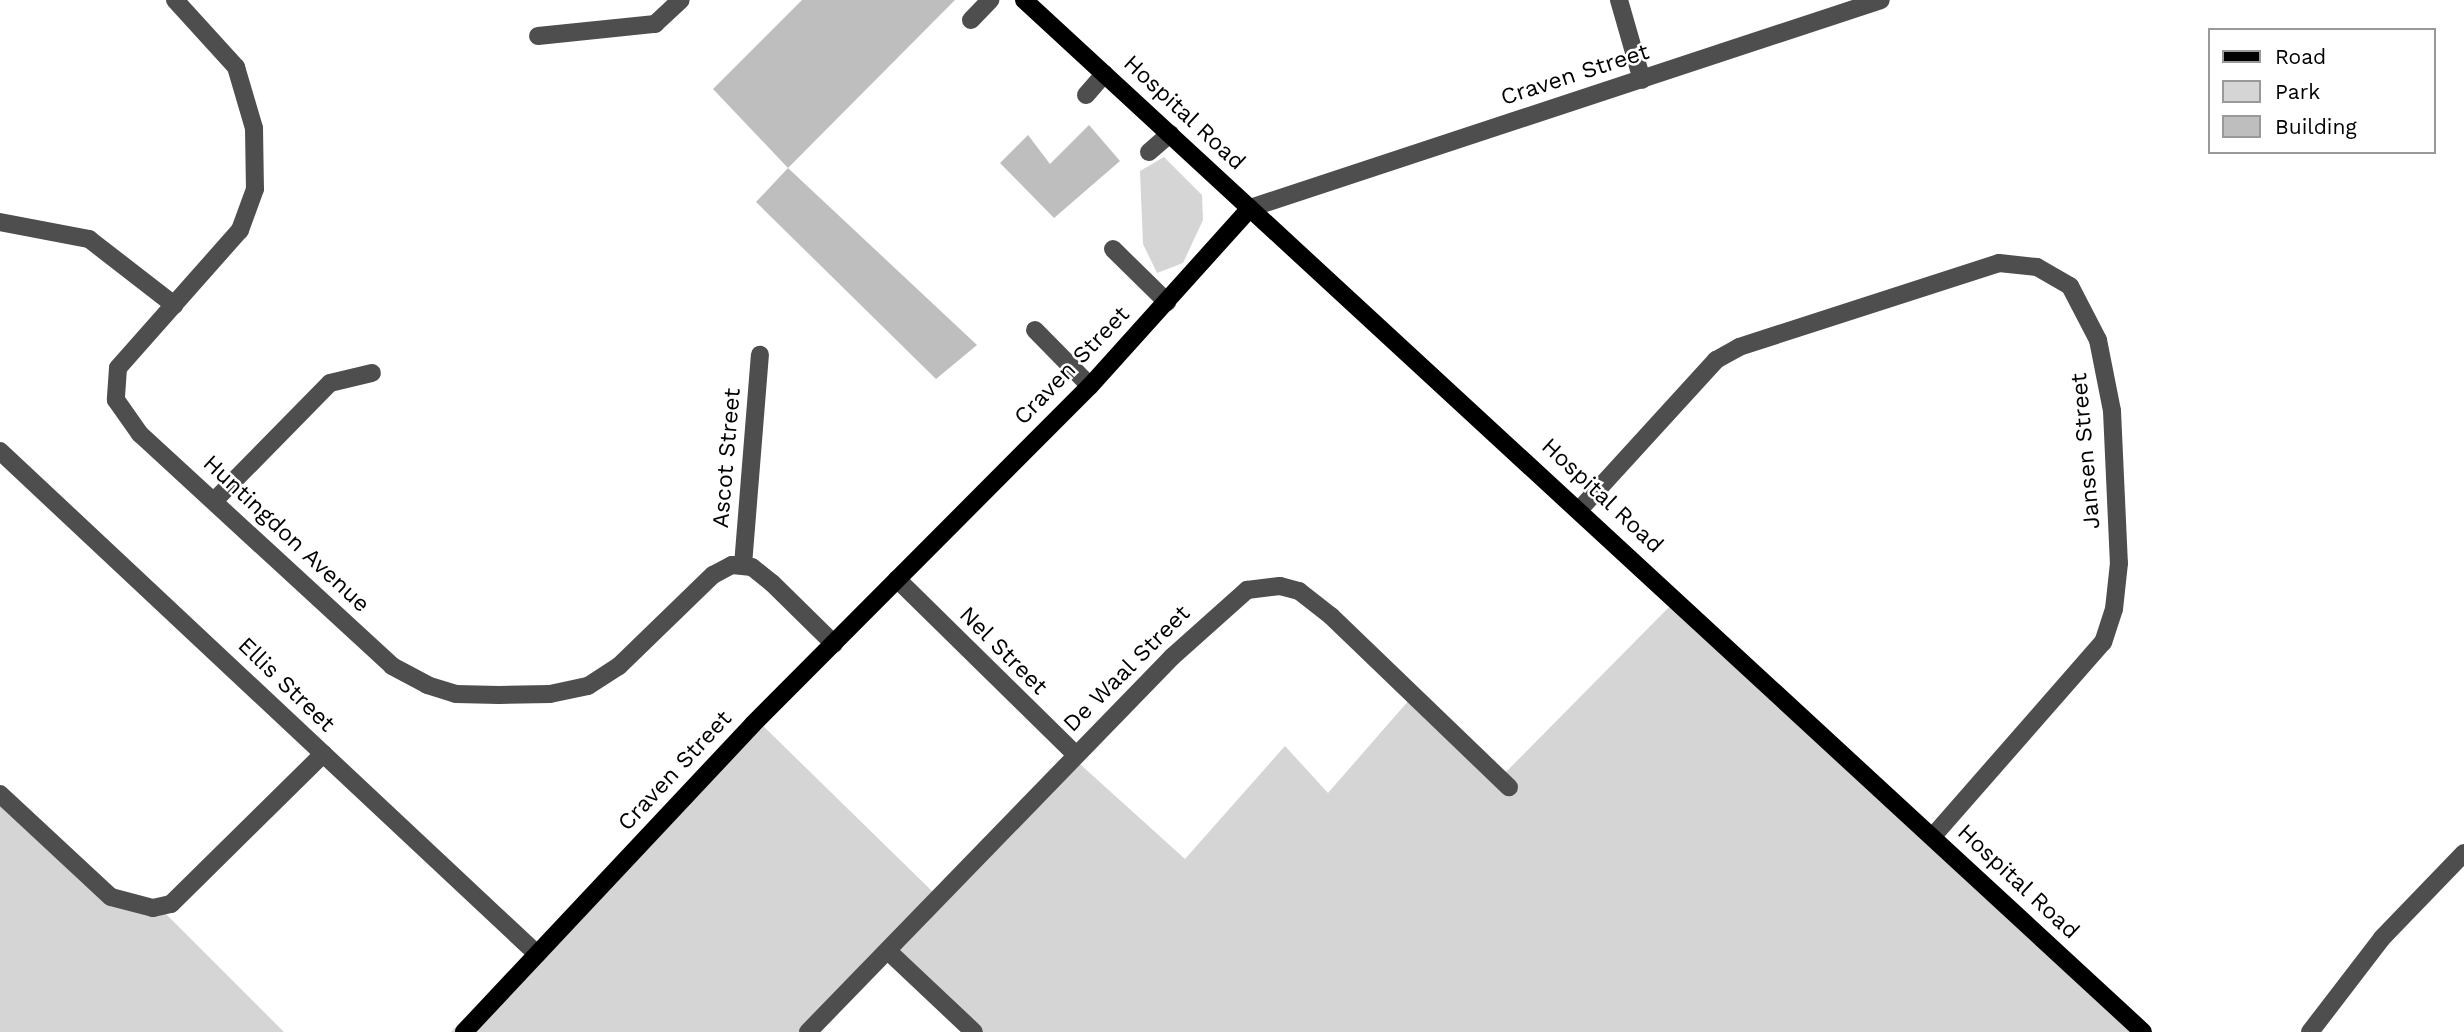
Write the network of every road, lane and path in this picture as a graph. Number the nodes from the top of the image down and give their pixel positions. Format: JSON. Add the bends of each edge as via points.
{"nodes":[{"id":1,"x":681,"y":0,"type":"edge"},
{"id":2,"x":990,"y":0,"type":"edge"},
{"id":3,"x":1024,"y":0,"type":"edge"},
{"id":4,"x":1619,"y":0,"type":"edge"},
{"id":5,"x":1881,"y":0,"type":"edge"},
{"id":6,"x":184,"y":3,"type":"edge"},
{"id":7,"x":971,"y":20,"type":"dead end"},
{"id":8,"x":538,"y":36,"type":"dead end"},
{"id":9,"x":1104,"y":74,"type":"junction"},
{"id":10,"x":1642,"y":80,"type":"junction"},
{"id":11,"x":1086,"y":94,"type":"dead end"},
{"id":12,"x":1170,"y":134,"type":"junction"},
{"id":13,"x":1149,"y":152,"type":"dead end"},
{"id":14,"x":1250,"y":208,"type":"junction"},
{"id":15,"x":0,"y":222,"type":"edge"},
{"id":16,"x":1113,"y":249,"type":"dead end"},
{"id":17,"x":1167,"y":302,"type":"junction"},
{"id":18,"x":174,"y":305,"type":"junction"},
{"id":19,"x":1035,"y":330,"type":"dead end"},
{"id":20,"x":760,"y":355,"type":"dead end"},
{"id":21,"x":372,"y":373,"type":"dead end"},
{"id":22,"x":1090,"y":386,"type":"junction"},
{"id":23,"x":0,"y":452,"type":"edge"},
{"id":24,"x":215,"y":500,"type":"junction"},
{"id":25,"x":1580,"y":509,"type":"junction"},
{"id":26,"x":743,"y":565,"type":"junction"},
{"id":27,"x":897,"y":579,"type":"junction"},
{"id":28,"x":834,"y":644,"type":"junction"},
{"id":29,"x":323,"y":754,"type":"junction"},
{"id":30,"x":1076,"y":755,"type":"junction"},
{"id":31,"x":1508,"y":787,"type":"dead end"},
{"id":32,"x":0,"y":794,"type":"edge"},
{"id":33,"x":1933,"y":837,"type":"junction"},
{"id":34,"x":2464,"y":853,"type":"edge"},
{"id":35,"x":888,"y":951,"type":"junction"},
{"id":36,"x":537,"y":954,"type":"junction"},
{"id":37,"x":464,"y":1032,"type":"edge"},
{"id":38,"x":808,"y":1032,"type":"edge"},
{"id":39,"x":974,"y":1032,"type":"edge"},
{"id":40,"x":2143,"y":1032,"type":"edge"},
{"id":41,"x":2310,"y":1032,"type":"edge"}],
"edges":[{"from":1,"to":8,"type":"street","via":[[655,24]]},
{"from":2,"to":7,"type":"street"},
{"from":3,"to":9,"type":"main road","name":"Hospital Road"},
{"from":4,"to":10,"type":"street"},
{"from":5,"to":10,"type":"street","name":"Craven Street"},
{"from":6,"to":18,"type":"street","name":"Huntingdon Avenue","via":[[236,67],[254,128],[255,189],[240,230]]},
{"from":9,"to":11,"type":"street"},
{"from":9,"to":12,"type":"main road","name":"Hospital Road"},
{"from":10,"to":14,"type":"street","name":"Craven Street","via":[[1427,146]]},
{"from":12,"to":13,"type":"street"},
{"from":12,"to":14,"type":"main road","name":"Hospital Road"},
{"from":14,"to":17,"type":"main road","name":"Craven Street"},
{"from":14,"to":25,"type":"main road","name":"Hospital Road"},
{"from":15,"to":18,"type":"street","via":[[89,239]]},
{"from":16,"to":17,"type":"street"},
{"from":17,"to":22,"type":"main road","name":"Craven Street"},
{"from":18,"to":24,"type":"street","name":"Huntingdon Avenue","via":[[118,368],[116,400],[140,434]]},
{"from":19,"to":22,"type":"street"},
{"from":20,"to":26,"type":"street","name":"Ascot Street"},
{"from":21,"to":24,"type":"street","via":[[330,383]]},
{"from":22,"to":27,"type":"main road","name":"Craven Street"},
{"from":23,"to":29,"type":"street","name":"Ellis Street"},
{"from":24,"to":26,"type":"street","name":"Huntingdon Avenue","via":[[392,666],[406,676],[456,694],[550,694],[603,679],[713,575]]},
{"from":25,"to":33,"type":"main road","name":"Hospital Road"},
{"from":25,"to":33,"type":"street","name":"Jansen Street","via":[[1716,360],[1738,347],[2000,264],[2037,267],[2070,286],[2098,340],[2112,411],[2119,563],[2114,609],[2104,642]]},
{"from":26,"to":28,"type":"street","via":[[772,583]]},
{"from":27,"to":28,"type":"main road","name":"Craven Street"},
{"from":27,"to":30,"type":"street","name":"Nel Street"},
{"from":28,"to":36,"type":"main road","name":"Craven Street"},
{"from":29,"to":32,"type":"street","via":[[171,904],[153,908],[111,897]]},
{"from":29,"to":36,"type":"street","name":"Ellis Street"},
{"from":30,"to":31,"type":"street","name":"De Waal Street","via":[[1228,602],[1247,590],[1280,586],[1299,591],[1331,616]]},
{"from":30,"to":35,"type":"street","name":"De Waal Street"},
{"from":33,"to":40,"type":"main road","name":"Hospital Road"},
{"from":34,"to":41,"type":"street","via":[[2382,938]]},
{"from":35,"to":38,"type":"street","name":"De Waal Street"},
{"from":35,"to":39,"type":"street"},
{"from":36,"to":37,"type":"main road","name":"Craven Street"}]}
